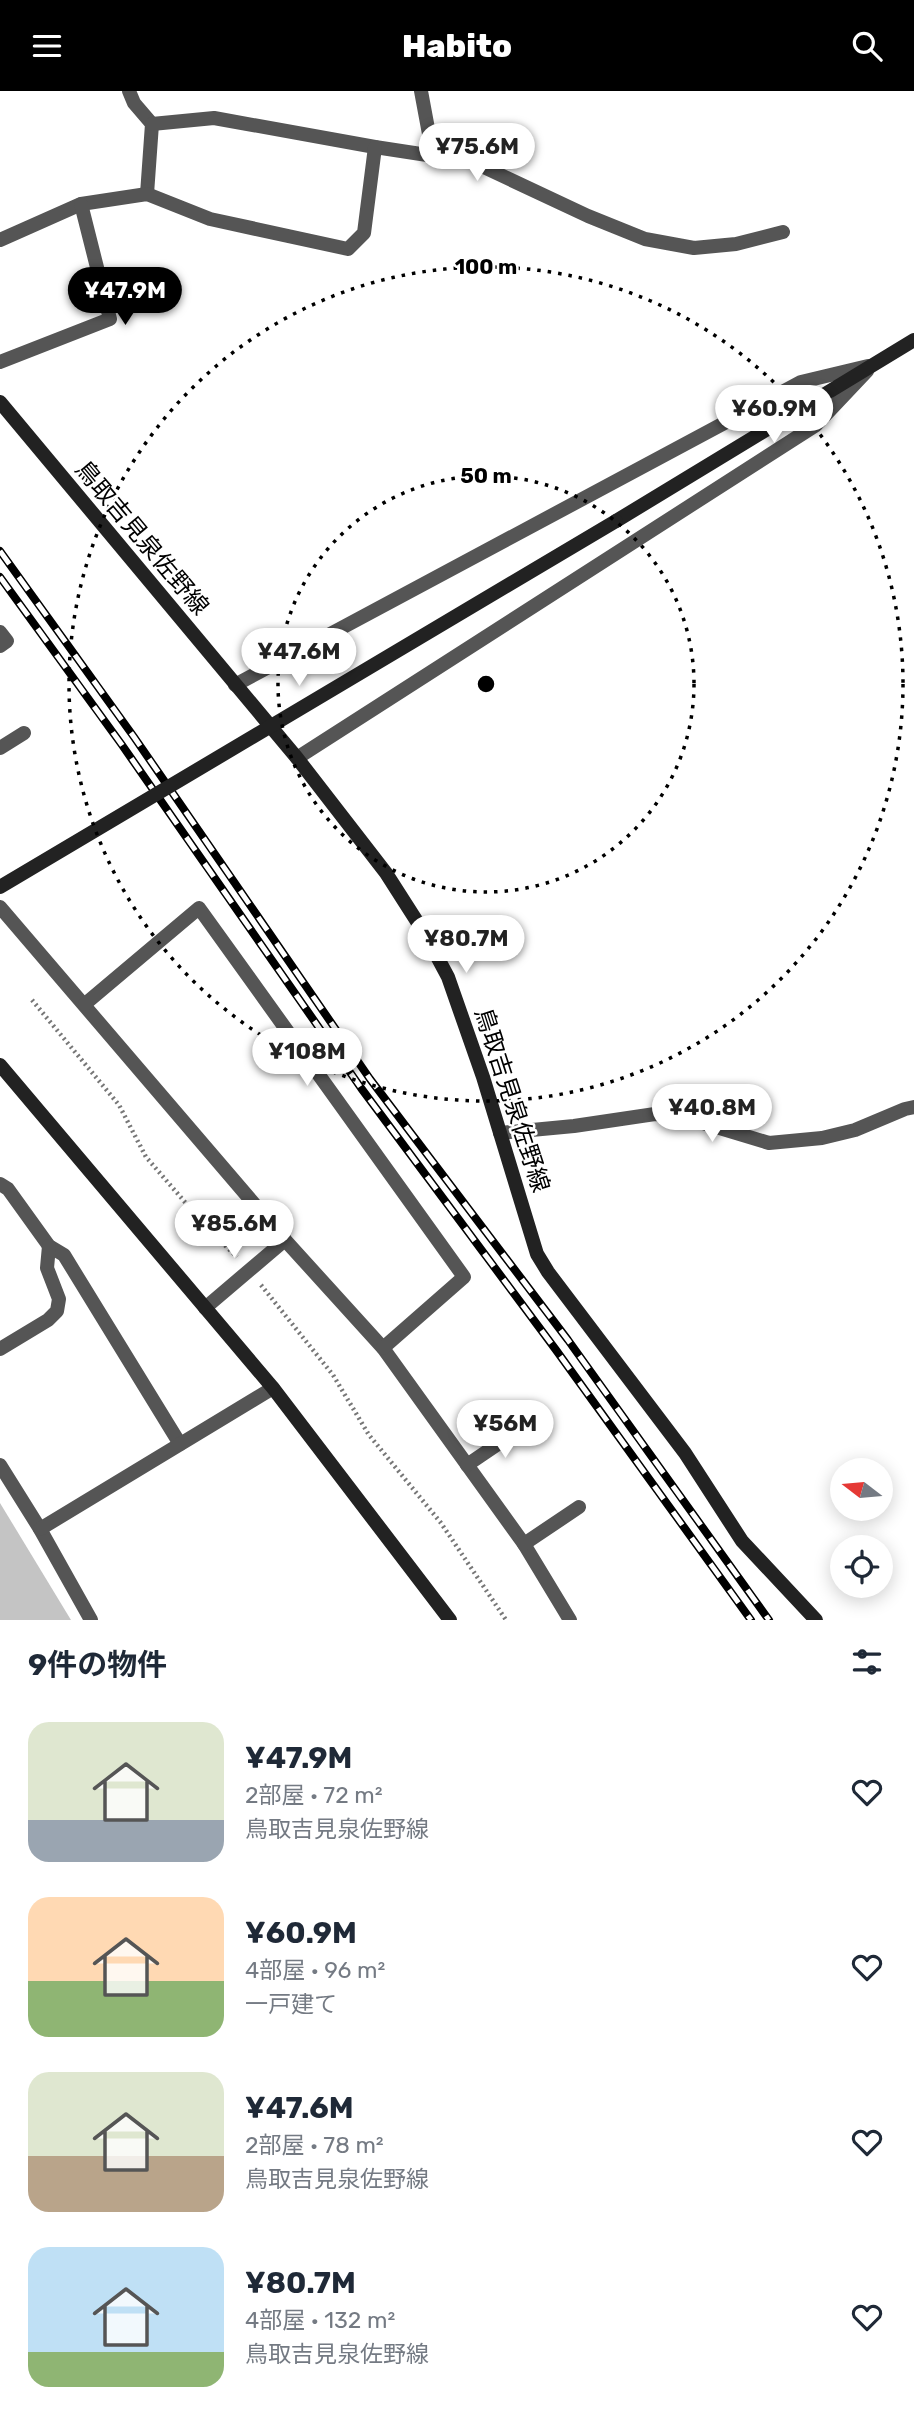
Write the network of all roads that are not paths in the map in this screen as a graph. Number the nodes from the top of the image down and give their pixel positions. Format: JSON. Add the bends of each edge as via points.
{"nodes":[{"id":1,"x":129,"y":91,"type":"edge"},
{"id":2,"x":421,"y":91,"type":"edge"},
{"id":3,"x":152,"y":124,"type":"junction"},
{"id":4,"x":429,"y":134,"type":"dead end"},
{"id":5,"x":375,"y":147,"type":"junction"},
{"id":6,"x":147,"y":194,"type":"junction"},
{"id":7,"x":81,"y":204,"type":"junction"},
{"id":8,"x":783,"y":232,"type":"dead end"},
{"id":9,"x":0,"y":240,"type":"edge"},
{"id":10,"x":914,"y":340,"type":"edge"},
{"id":11,"x":0,"y":362,"type":"edge"},
{"id":12,"x":873,"y":365,"type":"junction"},
{"id":13,"x":0,"y":402,"type":"edge"},
{"id":14,"x":0,"y":632,"type":"edge"},
{"id":15,"x":0,"y":646,"type":"edge"},
{"id":16,"x":235,"y":685,"type":"junction"},
{"id":17,"x":24,"y":733,"type":"dead end"},
{"id":18,"x":0,"y":748,"type":"edge"},
{"id":19,"x":297,"y":758,"type":"junction"},
{"id":20,"x":0,"y":887,"type":"edge"},
{"id":21,"x":0,"y":907,"type":"edge"},
{"id":22,"x":85,"y":1004,"type":"junction"},
{"id":23,"x":1,"y":1068,"type":"edge"},
{"id":24,"x":914,"y":1107,"type":"edge"},
{"id":25,"x":500,"y":1133,"type":"junction"},
{"id":26,"x":0,"y":1184,"type":"edge"},
{"id":27,"x":285,"y":1240,"type":"junction"},
{"id":28,"x":49,"y":1246,"type":"junction"},
{"id":29,"x":205,"y":1308,"type":"junction"},
{"id":30,"x":383,"y":1348,"type":"junction"},
{"id":31,"x":0,"y":1349,"type":"edge"},
{"id":32,"x":273,"y":1388,"type":"junction"},
{"id":33,"x":523,"y":1427,"type":"dead end"},
{"id":34,"x":180,"y":1444,"type":"junction"},
{"id":35,"x":0,"y":1465,"type":"edge"},
{"id":36,"x":467,"y":1465,"type":"junction"},
{"id":37,"x":579,"y":1507,"type":"dead end"},
{"id":38,"x":40,"y":1529,"type":"junction"},
{"id":39,"x":524,"y":1544,"type":"junction"},
{"id":40,"x":92,"y":1620,"type":"edge"},
{"id":41,"x":450,"y":1620,"type":"edge"},
{"id":42,"x":570,"y":1620,"type":"edge"},
{"id":43,"x":816,"y":1620,"type":"edge"}],
"edges":[{"from":1,"to":3,"type":"street"},
{"from":2,"to":4,"type":"street"},
{"from":3,"to":5,"type":"street","via":[[214,118]]},
{"from":3,"to":6,"type":"street"},
{"from":5,"to":6,"type":"street","via":[[364,233],[348,249],[210,219]]},
{"from":5,"to":8,"type":"street","via":[[473,162],[645,239],[694,249]]},
{"from":6,"to":7,"type":"street"},
{"from":7,"to":9,"type":"street"},
{"from":7,"to":11,"type":"street","via":[[110,319]]},
{"from":10,"to":12,"type":"street"},
{"from":12,"to":16,"type":"street","via":[[802,382]]},
{"from":12,"to":19,"type":"street","via":[[816,425]]},
{"from":12,"to":20,"type":"street","bridge":true},
{"from":13,"to":16,"type":"street","name":"鳥取吉見泉佐野線"},
{"from":14,"to":15,"type":"street","via":[[7,641]]},
{"from":16,"to":19,"type":"street","name":"鳥取吉見泉佐野線"},
{"from":17,"to":18,"type":"street"},
{"from":19,"to":25,"type":"street","name":"鳥取吉見泉佐野線","via":[[386,873],[425,934],[448,977]]},
{"from":21,"to":22,"type":"street"},
{"from":22,"to":27,"type":"street"},
{"from":22,"to":30,"type":"street","via":[[198,908],[464,1277]]},
{"from":23,"to":29,"type":"street"},
{"from":24,"to":25,"type":"street","via":[[855,1130],[769,1143],[655,1114]]},
{"from":25,"to":43,"type":"street","name":"鳥取吉見泉佐野線","via":[[537,1254],[548,1272],[685,1453],[742,1541]]},
{"from":26,"to":28,"type":"street"},
{"from":27,"to":29,"type":"street"},
{"from":27,"to":30,"type":"street"},
{"from":28,"to":31,"type":"street","via":[[47,1268],[59,1299],[57,1311]]},
{"from":28,"to":34,"type":"street","via":[[64,1255]]},
{"from":29,"to":32,"type":"street"},
{"from":30,"to":36,"type":"street"},
{"from":32,"to":34,"type":"street"},
{"from":32,"to":41,"type":"street"},
{"from":33,"to":36,"type":"street"},
{"from":34,"to":38,"type":"street"},
{"from":35,"to":38,"type":"street"},
{"from":36,"to":39,"type":"street"},
{"from":37,"to":39,"type":"street"},
{"from":38,"to":40,"type":"street"},
{"from":39,"to":42,"type":"street"}]}
